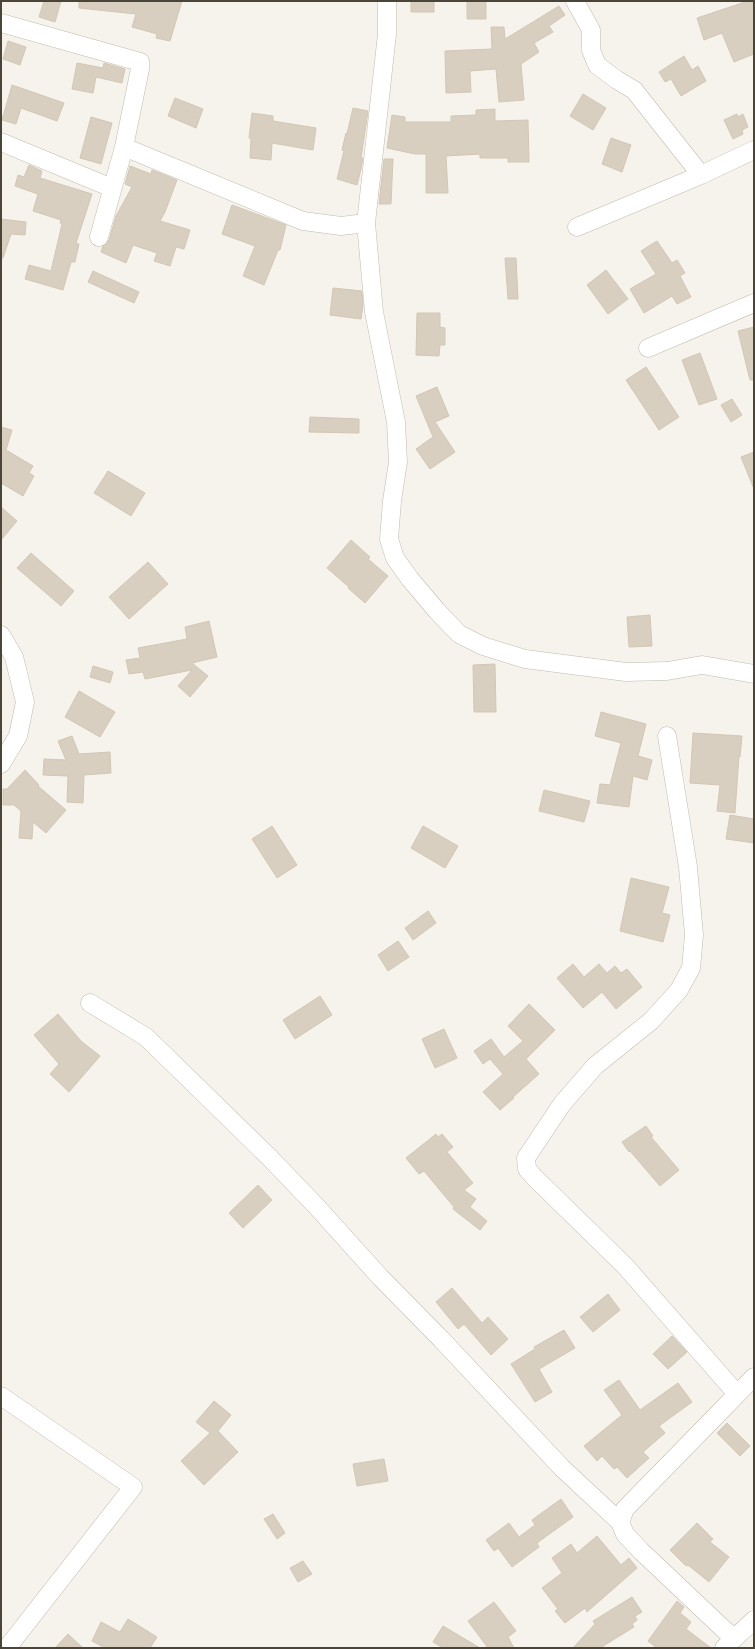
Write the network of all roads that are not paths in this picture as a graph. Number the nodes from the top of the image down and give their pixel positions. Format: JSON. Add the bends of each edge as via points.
{"nodes":[{"id":1,"x":387,"y":1,"type":"edge"},
{"id":2,"x":575,"y":1,"type":"edge"},
{"id":3,"x":1,"y":23,"type":"edge"},
{"id":4,"x":1,"y":142,"type":"edge"},
{"id":5,"x":124,"y":147,"type":"junction"},
{"id":6,"x":754,"y":150,"type":"edge"},
{"id":7,"x":702,"y":175,"type":"junction"},
{"id":8,"x":112,"y":188,"type":"junction"},
{"id":9,"x":366,"y":223,"type":"junction"},
{"id":10,"x":577,"y":227,"type":"dead end"},
{"id":11,"x":99,"y":237,"type":"dead end"},
{"id":12,"x":754,"y":303,"type":"edge"},
{"id":13,"x":648,"y":348,"type":"dead end"},
{"id":14,"x":1,"y":634,"type":"edge"},
{"id":15,"x":754,"y":674,"type":"edge"},
{"id":16,"x":667,"y":736,"type":"dead end"},
{"id":17,"x":1,"y":764,"type":"edge"},
{"id":18,"x":90,"y":1003,"type":"dead end"},
{"id":19,"x":754,"y":1377,"type":"edge"},
{"id":20,"x":737,"y":1394,"type":"junction"},
{"id":21,"x":1,"y":1396,"type":"edge"},
{"id":22,"x":620,"y":1522,"type":"junction"},
{"id":23,"x":754,"y":1620,"type":"edge"},
{"id":24,"x":728,"y":1643,"type":"edge"},
{"id":25,"x":7,"y":1648,"type":"edge"}],
"edges":[{"from":1,"to":9,"type":"street","via":[[387,34]]},
{"from":2,"to":7,"type":"street","via":[[591,30],[591,50],[597,65],[634,90]]},
{"from":3,"to":5,"type":"street","via":[[140,62]]},
{"from":4,"to":8,"type":"street"},
{"from":5,"to":8,"type":"street"},
{"from":5,"to":9,"type":"street","via":[[303,221],[341,226]]},
{"from":6,"to":7,"type":"street"},
{"from":7,"to":10,"type":"street"},
{"from":8,"to":11,"type":"street"},
{"from":9,"to":15,"type":"street","via":[[374,312],[396,422],[398,462],[389,539],[395,558],[437,611],[459,634],[483,646],[525,659],[626,672],[667,671],[702,665]]},
{"from":12,"to":13,"type":"street"},
{"from":14,"to":17,"type":"street","via":[[14,656],[25,702],[18,736]]},
{"from":16,"to":20,"type":"street","via":[[688,867],[694,936],[691,968],[679,990],[651,1021],[595,1066],[562,1104],[526,1158],[528,1169],[534,1177],[626,1267]]},
{"from":18,"to":22,"type":"street","via":[[146,1037],[270,1158],[562,1468]]},
{"from":19,"to":20,"type":"street"},
{"from":20,"to":22,"type":"street","via":[[625,1509]]},
{"from":21,"to":25,"type":"street","via":[[133,1487]]},
{"from":22,"to":24,"type":"street","via":[[625,1534]]},
{"from":23,"to":24,"type":"street"}]}
